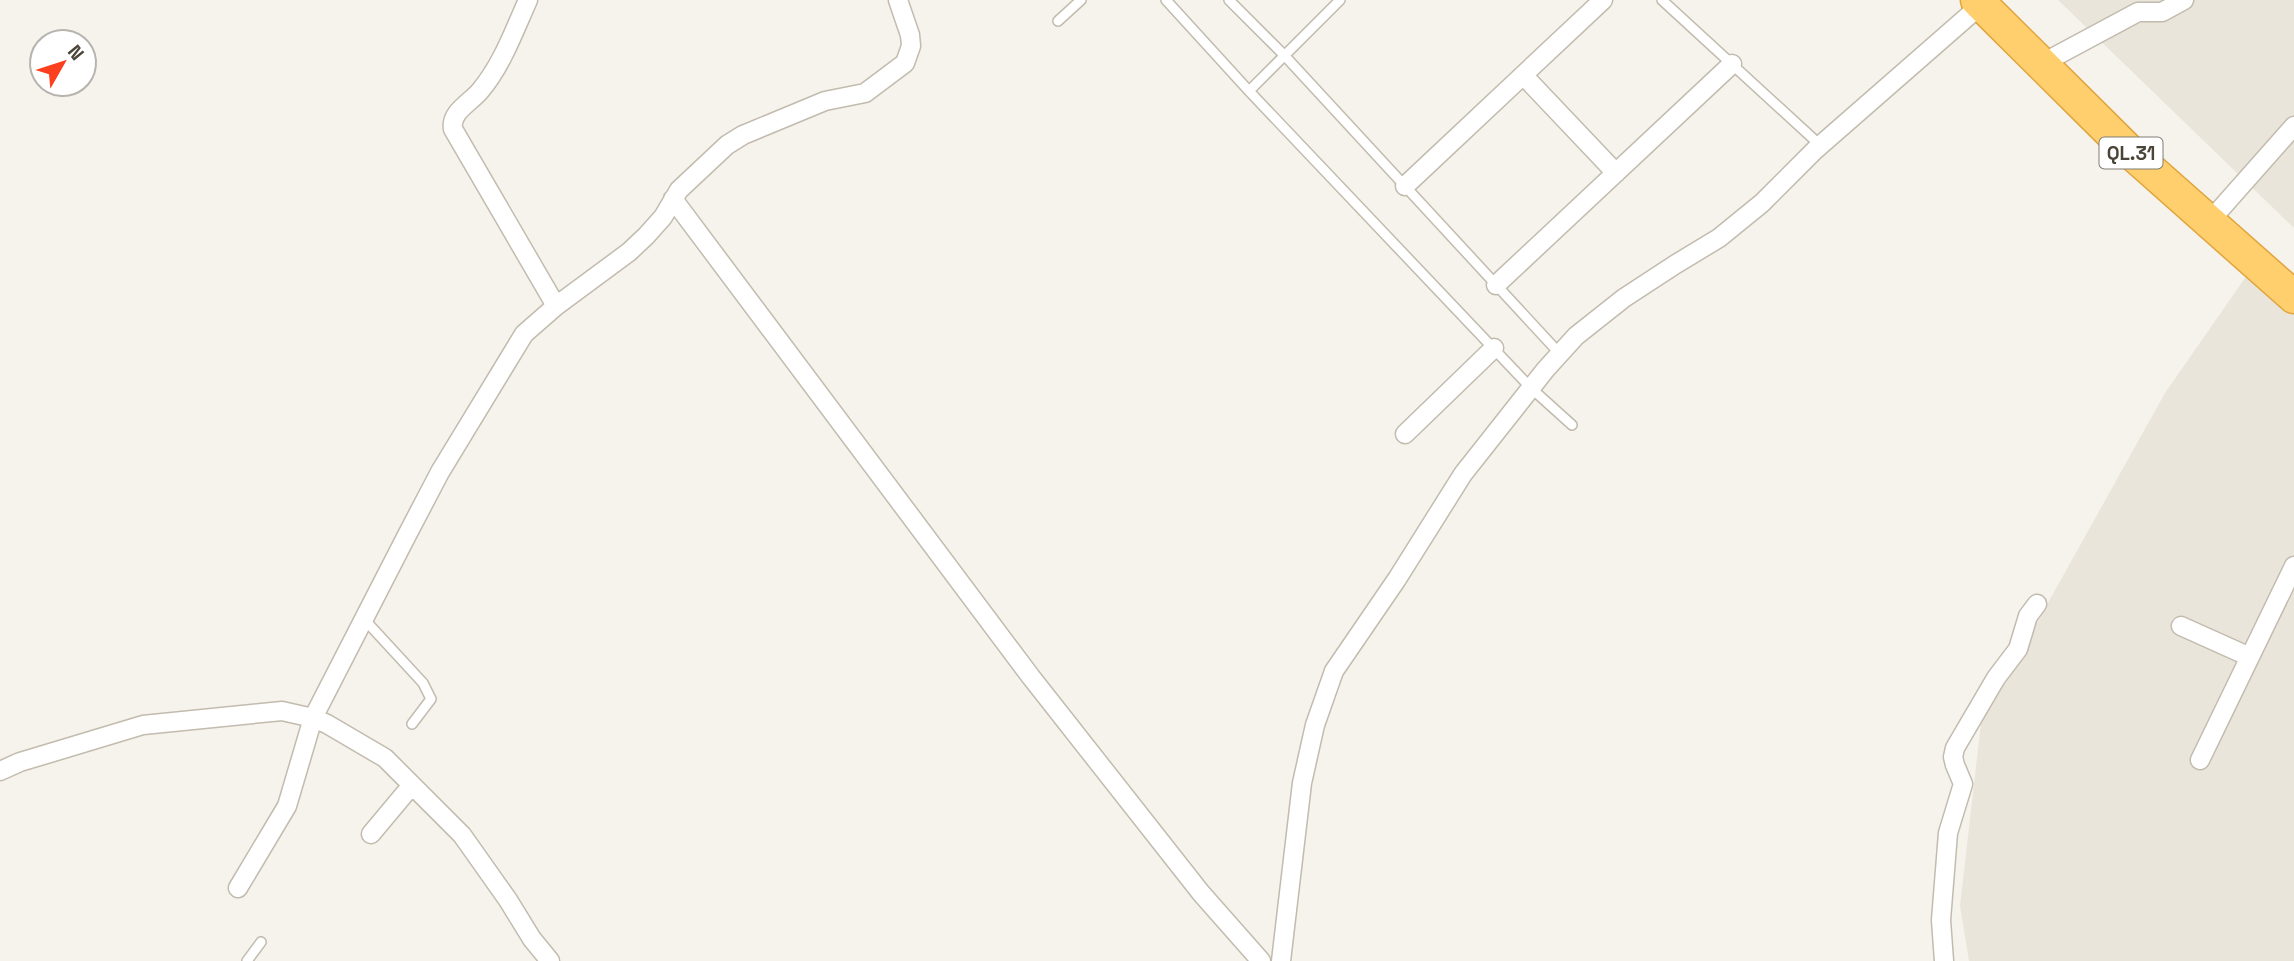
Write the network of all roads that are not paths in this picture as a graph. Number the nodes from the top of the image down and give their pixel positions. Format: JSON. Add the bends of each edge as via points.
{"nodes":[{"id":1,"x":528,"y":0,"type":"edge"},
{"id":2,"x":898,"y":0,"type":"edge"},
{"id":3,"x":1081,"y":0,"type":"edge"},
{"id":4,"x":1166,"y":0,"type":"edge"},
{"id":5,"x":1229,"y":0,"type":"edge"},
{"id":6,"x":1340,"y":0,"type":"edge"},
{"id":7,"x":1603,"y":0,"type":"edge"},
{"id":8,"x":1662,"y":0,"type":"edge"},
{"id":9,"x":2184,"y":0,"type":"edge"},
{"id":10,"x":1979,"y":2,"type":"edge"},
{"id":11,"x":1058,"y":21,"type":"dead end"},
{"id":12,"x":1284,"y":55,"type":"junction"},
{"id":13,"x":2041,"y":64,"type":"junction"},
{"id":14,"x":1732,"y":65,"type":"junction"},
{"id":15,"x":1523,"y":75,"type":"junction"},
{"id":16,"x":1249,"y":91,"type":"junction"},
{"id":17,"x":2294,"y":126,"type":"edge"},
{"id":18,"x":1820,"y":145,"type":"junction"},
{"id":19,"x":1616,"y":173,"type":"junction"},
{"id":20,"x":1405,"y":186,"type":"junction"},
{"id":21,"x":673,"y":200,"type":"junction"},
{"id":22,"x":2209,"y":222,"type":"junction"},
{"id":23,"x":1496,"y":285,"type":"junction"},
{"id":24,"x":2294,"y":297,"type":"edge"},
{"id":25,"x":556,"y":306,"type":"junction"},
{"id":26,"x":1494,"y":348,"type":"junction"},
{"id":27,"x":1560,"y":354,"type":"junction"},
{"id":28,"x":1531,"y":388,"type":"junction"},
{"id":29,"x":1572,"y":425,"type":"dead end"},
{"id":30,"x":1405,"y":434,"type":"dead end"},
{"id":31,"x":2294,"y":566,"type":"edge"},
{"id":32,"x":2037,"y":604,"type":"dead end"},
{"id":33,"x":364,"y":619,"type":"junction"},
{"id":34,"x":2181,"y":626,"type":"dead end"},
{"id":35,"x":2250,"y":657,"type":"junction"},
{"id":36,"x":313,"y":718,"type":"junction"},
{"id":37,"x":412,"y":724,"type":"dead end"},
{"id":38,"x":2200,"y":760,"type":"dead end"},
{"id":39,"x":0,"y":772,"type":"edge"},
{"id":40,"x":412,"y":785,"type":"junction"},
{"id":41,"x":371,"y":834,"type":"dead end"},
{"id":42,"x":238,"y":888,"type":"dead end"},
{"id":43,"x":261,"y":942,"type":"dead end"},
{"id":44,"x":247,"y":961,"type":"edge"},
{"id":45,"x":550,"y":961,"type":"edge"},
{"id":46,"x":1261,"y":961,"type":"edge"},
{"id":47,"x":1281,"y":961,"type":"edge"},
{"id":48,"x":1944,"y":961,"type":"edge"}],
"edges":[{"from":1,"to":25,"type":"street","via":[[488,82],[452,121]]},
{"from":2,"to":21,"type":"street","via":[[910,35],[905,63],[865,93],[825,101],[743,135],[709,160]]},
{"from":3,"to":11,"type":"lane"},
{"from":4,"to":16,"type":"lane"},
{"from":5,"to":12,"type":"lane"},
{"from":6,"to":12,"type":"lane"},
{"from":7,"to":15,"type":"street"},
{"from":8,"to":14,"type":"lane"},
{"from":9,"to":13,"type":"street","via":[[2162,12],[2138,12]]},
{"from":10,"to":13,"type":"highway","number":"QL.31"},
{"from":10,"to":18,"type":"street"},
{"from":12,"to":16,"type":"lane"},
{"from":12,"to":20,"type":"lane"},
{"from":13,"to":22,"type":"highway","number":"QL.31"},
{"from":14,"to":18,"type":"lane"},
{"from":14,"to":19,"type":"street"},
{"from":15,"to":19,"type":"street"},
{"from":15,"to":20,"type":"street"},
{"from":16,"to":26,"type":"lane"},
{"from":17,"to":22,"type":"street"},
{"from":18,"to":27,"type":"street","via":[[1762,204],[1625,298]]},
{"from":19,"to":23,"type":"street"},
{"from":20,"to":23,"type":"lane"},
{"from":21,"to":25,"type":"street","via":[[663,217],[629,251]]},
{"from":21,"to":46,"type":"street","via":[[1031,677]]},
{"from":22,"to":24,"type":"highway","number":"QL.31"},
{"from":23,"to":27,"type":"lane"},
{"from":25,"to":33,"type":"street","via":[[524,334],[440,472]]},
{"from":26,"to":28,"type":"lane"},
{"from":26,"to":30,"type":"street"},
{"from":27,"to":28,"type":"street"},
{"from":28,"to":29,"type":"lane"},
{"from":28,"to":47,"type":"street","via":[[1463,474],[1334,671],[1315,724],[1302,783]]},
{"from":31,"to":35,"type":"street"},
{"from":32,"to":48,"type":"street","via":[[2028,616],[2018,649],[1955,748],[1953,757],[1963,785],[1948,833],[1941,920]]},
{"from":33,"to":36,"type":"street"},
{"from":33,"to":37,"type":"lane","via":[[423,683],[431,699]]},
{"from":34,"to":35,"type":"street"},
{"from":35,"to":38,"type":"street"},
{"from":36,"to":39,"type":"street","via":[[282,711],[143,725]]},
{"from":36,"to":40,"type":"street","via":[[385,758]]},
{"from":36,"to":42,"type":"street","via":[[287,806]]},
{"from":40,"to":41,"type":"street"},
{"from":40,"to":45,"type":"street","via":[[462,835]]},
{"from":43,"to":44,"type":"lane"}]}
